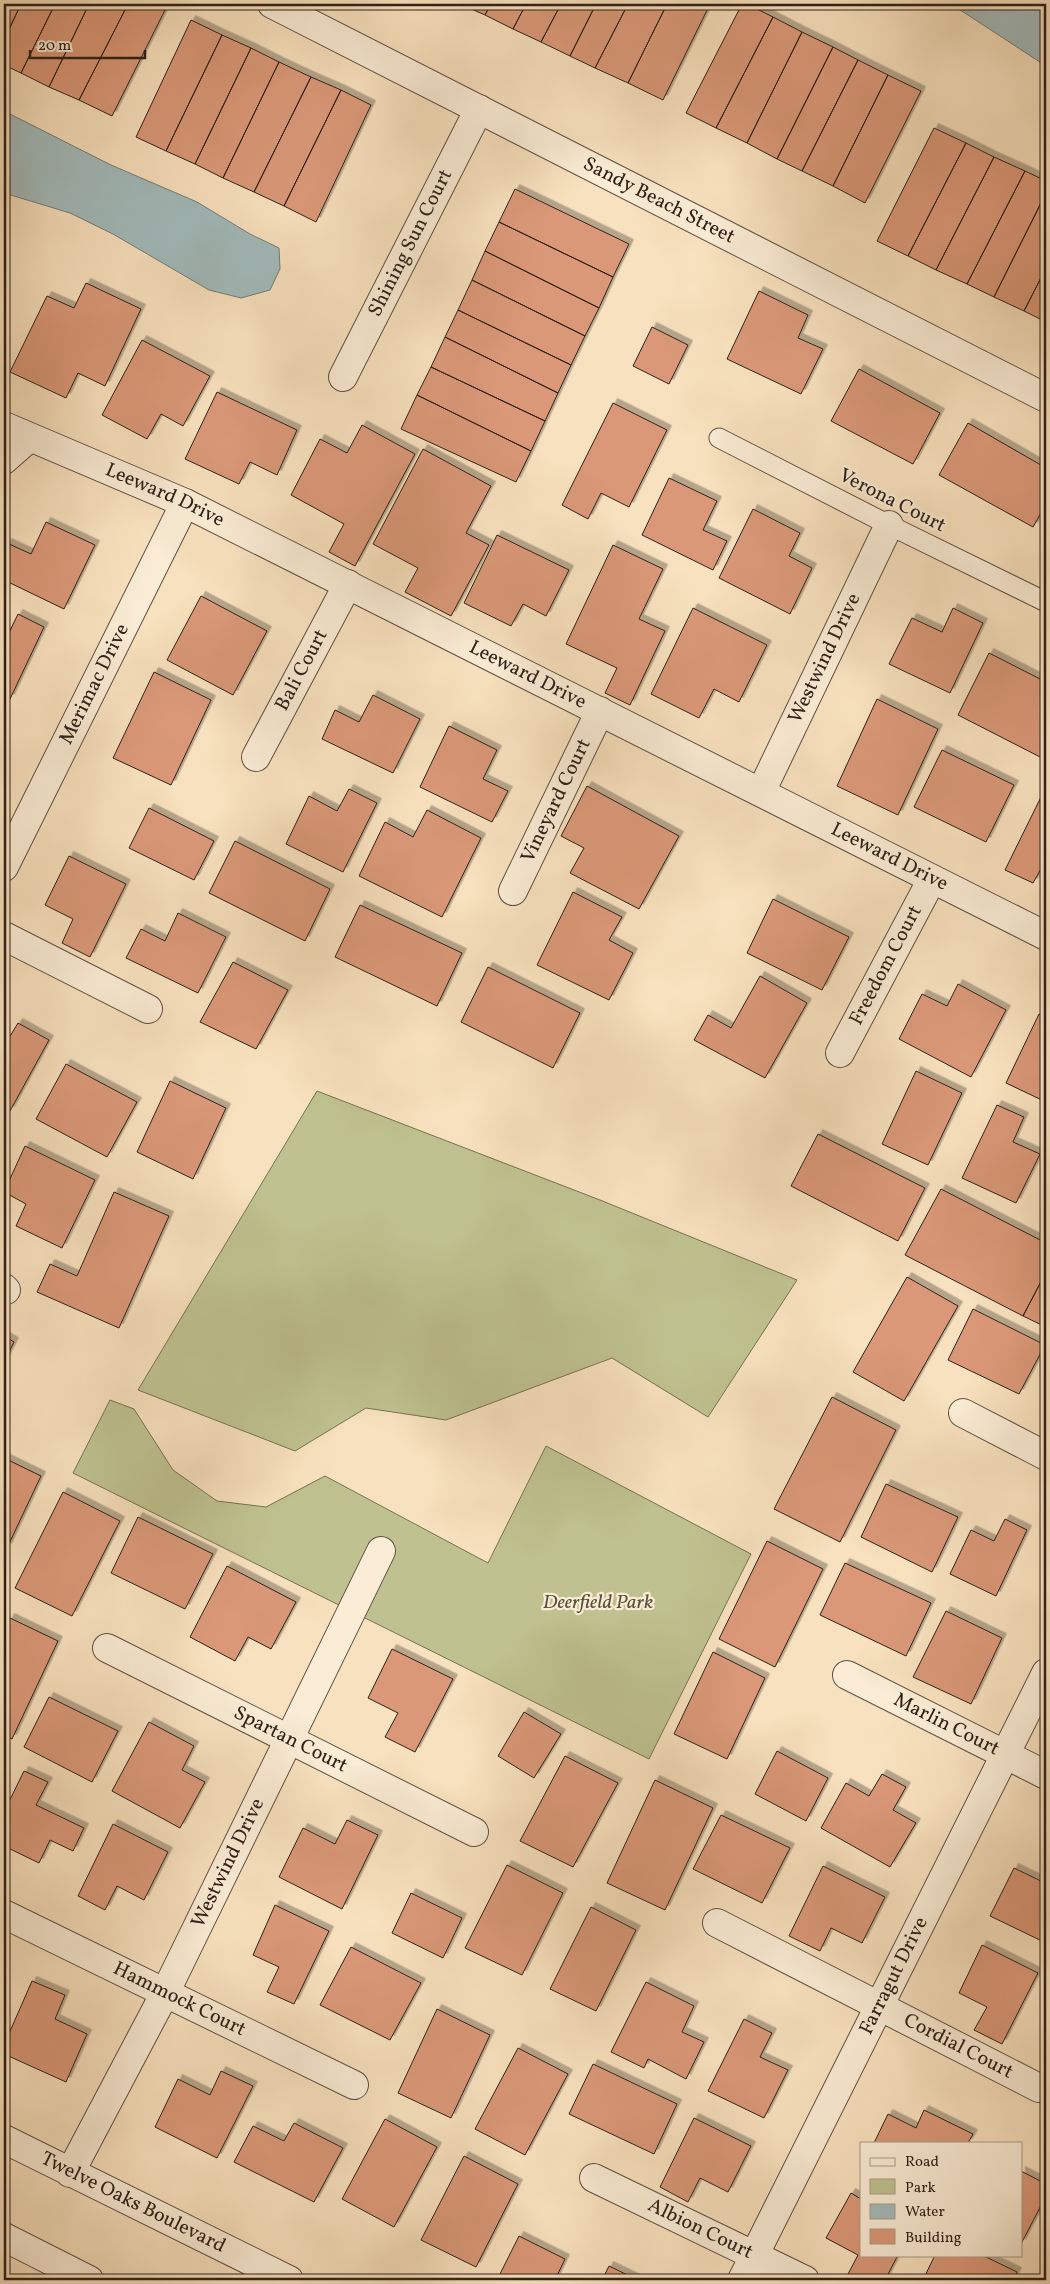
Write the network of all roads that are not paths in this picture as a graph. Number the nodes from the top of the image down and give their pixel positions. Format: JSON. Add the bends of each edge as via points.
{"nodes":[{"id":1,"x":272,"y":4,"type":"edge"},
{"id":2,"x":479,"y":109,"type":"junction"},
{"id":3,"x":343,"y":378,"type":"dead end"},
{"id":4,"x":1046,"y":398,"type":"edge"},
{"id":5,"x":4,"y":426,"type":"edge"},
{"id":6,"x":29,"y":438,"type":"junction"},
{"id":7,"x":719,"y":438,"type":"dead end"},
{"id":8,"x":4,"y":460,"type":"edge"},
{"id":9,"x":185,"y":503,"type":"junction"},
{"id":10,"x":889,"y":525,"type":"junction"},
{"id":11,"x":348,"y":584,"type":"junction"},
{"id":12,"x":1046,"y":602,"type":"edge"},
{"id":13,"x":600,"y":711,"type":"junction"},
{"id":14,"x":256,"y":757,"type":"dead end"},
{"id":15,"x":761,"y":792,"type":"junction"},
{"id":16,"x":4,"y":867,"type":"edge"},
{"id":17,"x":932,"y":878,"type":"junction"},
{"id":18,"x":513,"y":891,"type":"dead end"},
{"id":19,"x":4,"y":936,"type":"edge"},
{"id":20,"x":1046,"y":936,"type":"edge"},
{"id":21,"x":148,"y":1009,"type":"dead end"},
{"id":22,"x":840,"y":1053,"type":"dead end"},
{"id":23,"x":963,"y":1413,"type":"dead end"},
{"id":24,"x":1046,"y":1456,"type":"edge"},
{"id":25,"x":381,"y":1551,"type":"dead end"},
{"id":26,"x":107,"y":1648,"type":"dead end"},
{"id":27,"x":1046,"y":1673,"type":"edge"},
{"id":28,"x":848,"y":1675,"type":"dead end"},
{"id":29,"x":290,"y":1740,"type":"junction"},
{"id":30,"x":1006,"y":1754,"type":"junction"},
{"id":31,"x":1046,"y":1775,"type":"edge"},
{"id":32,"x":474,"y":1832,"type":"dead end"},
{"id":33,"x":4,"y":1914,"type":"edge"},
{"id":34,"x":717,"y":1923,"type":"dead end"},
{"id":35,"x":165,"y":1993,"type":"junction"},
{"id":36,"x":880,"y":2005,"type":"junction"},
{"id":37,"x":354,"y":2085,"type":"dead end"},
{"id":38,"x":1039,"y":2088,"type":"dead end"},
{"id":39,"x":4,"y":2139,"type":"edge"},
{"id":40,"x":70,"y":2173,"type":"junction"},
{"id":41,"x":594,"y":2178,"type":"dead end"},
{"id":42,"x":4,"y":2237,"type":"edge"},
{"id":43,"x":754,"y":2256,"type":"junction"},
{"id":44,"x":89,"y":2280,"type":"edge"},
{"id":45,"x":289,"y":2280,"type":"edge"},
{"id":46,"x":742,"y":2280,"type":"edge"},
{"id":47,"x":806,"y":2280,"type":"edge"}],
"edges":[{"from":1,"to":2,"type":"street","name":"Sandy Beach Street"},
{"from":2,"to":3,"type":"street","name":"Shining Sun Court"},
{"from":2,"to":4,"type":"street","name":"Sandy Beach Street"},
{"from":5,"to":6,"type":"street","name":"Leeward Drive"},
{"from":6,"to":8,"type":"street"},
{"from":6,"to":9,"type":"street","name":"Leeward Drive"},
{"from":7,"to":10,"type":"lane","name":"Verona Court"},
{"from":9,"to":11,"type":"street","name":"Leeward Drive"},
{"from":9,"to":16,"type":"street","name":"Merimac Drive"},
{"from":10,"to":12,"type":"lane","name":"Verona Court"},
{"from":10,"to":15,"type":"street","name":"Westwind Drive"},
{"from":11,"to":13,"type":"street","name":"Leeward Drive"},
{"from":11,"to":14,"type":"street","name":"Bali Court"},
{"from":13,"to":15,"type":"street","name":"Leeward Drive"},
{"from":13,"to":18,"type":"street","name":"Vineyard Court"},
{"from":15,"to":17,"type":"street","name":"Leeward Drive"},
{"from":17,"to":20,"type":"street","name":"Leeward Drive"},
{"from":17,"to":22,"type":"street","name":"Freedom Court"},
{"from":19,"to":21,"type":"street"},
{"from":23,"to":24,"type":"street"},
{"from":25,"to":29,"type":"street","name":"Westwind Drive"},
{"from":26,"to":29,"type":"street","name":"Spartan Court"},
{"from":27,"to":30,"type":"street","name":"Farragut Drive"},
{"from":28,"to":30,"type":"street","name":"Marlin Court"},
{"from":29,"to":32,"type":"street","name":"Spartan Court"},
{"from":29,"to":35,"type":"street","name":"Westwind Drive"},
{"from":30,"to":31,"type":"street","name":"Marlin Court"},
{"from":30,"to":36,"type":"street","name":"Farragut Drive"},
{"from":33,"to":35,"type":"street","name":"Hammock Court"},
{"from":34,"to":36,"type":"street","name":"Cordial Court"},
{"from":35,"to":37,"type":"street","name":"Hammock Court"},
{"from":35,"to":40,"type":"street","name":"Westwind Drive"},
{"from":36,"to":38,"type":"street","name":"Cordial Court"},
{"from":36,"to":43,"type":"street","name":"Farragut Drive"},
{"from":39,"to":40,"type":"street","name":"Twelve Oaks Boulevard"},
{"from":40,"to":45,"type":"street","name":"Twelve Oaks Boulevard"},
{"from":41,"to":43,"type":"street","name":"Albion Court"},
{"from":42,"to":44,"type":"street"},
{"from":43,"to":46,"type":"street","name":"Farragut Drive"},
{"from":43,"to":47,"type":"street","name":"Albion Court"}]}
